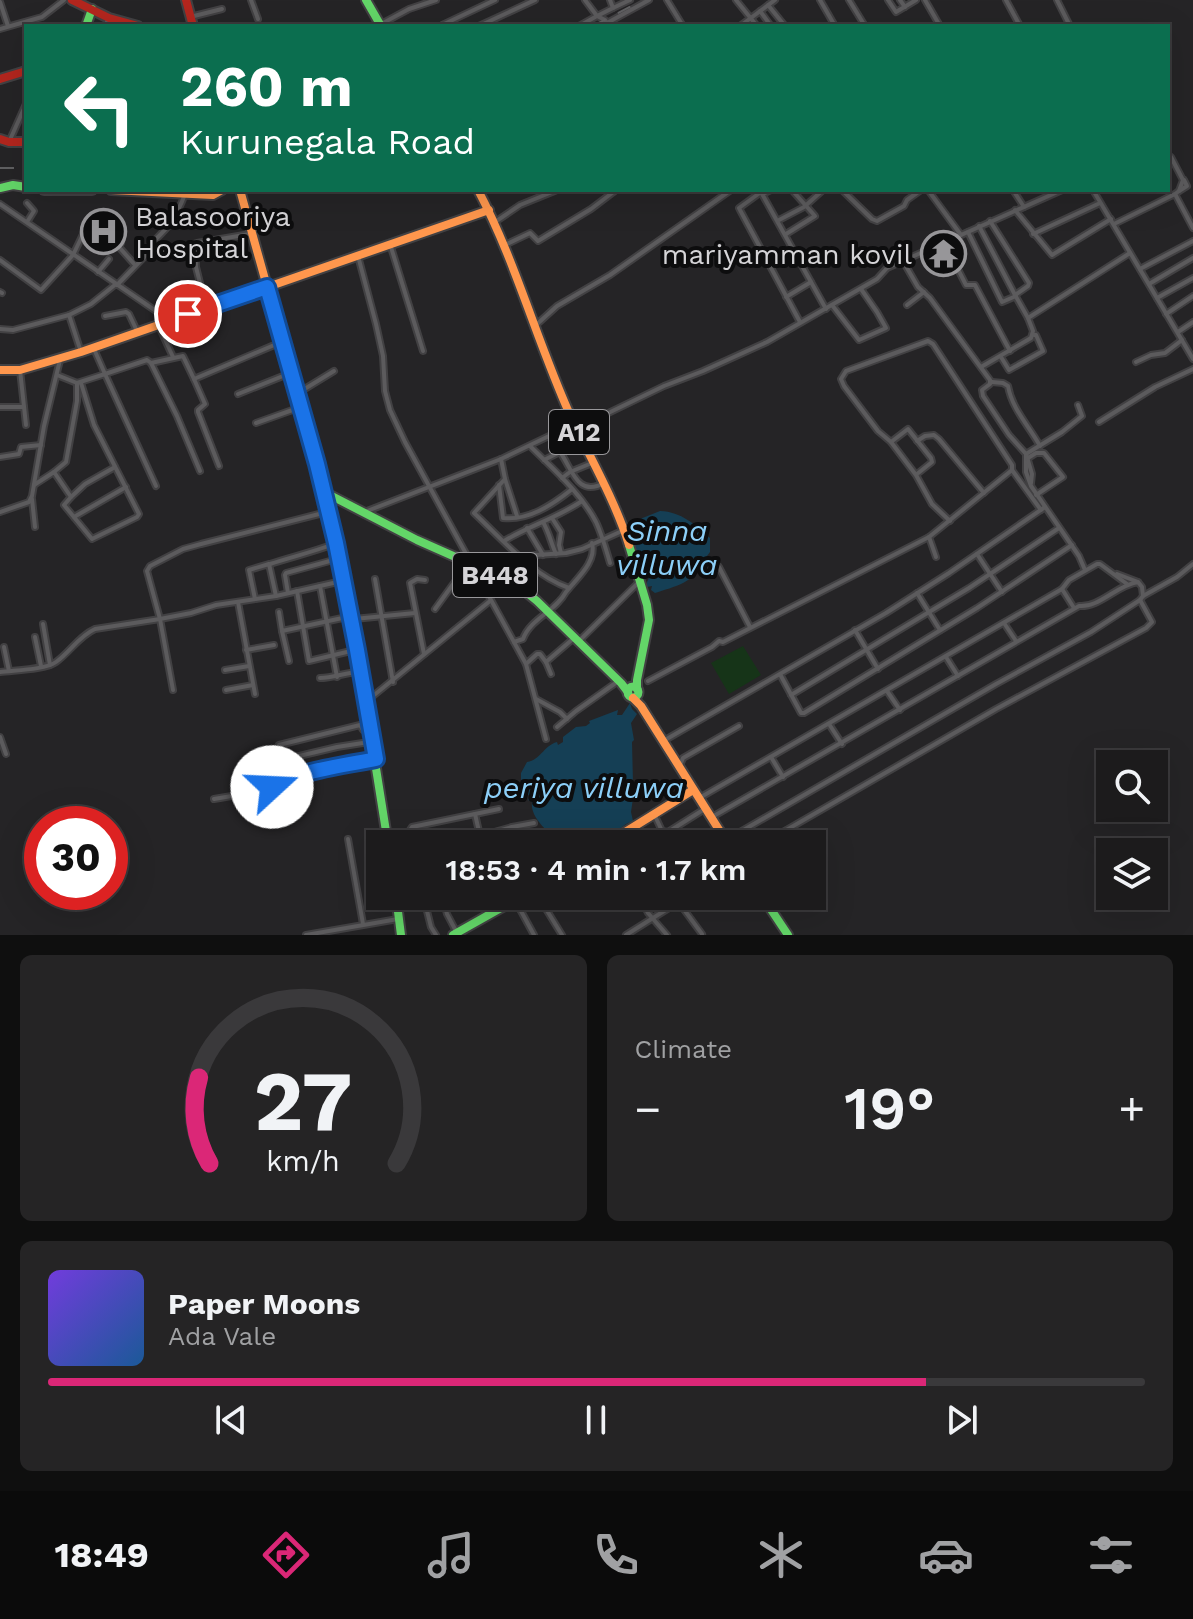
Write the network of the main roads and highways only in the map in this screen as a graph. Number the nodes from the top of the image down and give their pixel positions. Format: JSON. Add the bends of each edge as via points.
{"nodes":[{"id":1,"x":73,"y":0,"type":"edge"},
{"id":2,"x":186,"y":0,"type":"edge"},
{"id":3,"x":366,"y":0,"type":"edge"},
{"id":4,"x":92,"y":9,"type":"junction"},
{"id":5,"x":107,"y":22,"type":"edge"},
{"id":6,"x":192,"y":22,"type":"edge"},
{"id":7,"x":87,"y":24,"type":"edge"},
{"id":8,"x":125,"y":24,"type":"edge"},
{"id":9,"x":378,"y":24,"type":"edge"},
{"id":10,"x":24,"y":72,"type":"edge"},
{"id":11,"x":0,"y":79,"type":"edge"},
{"id":12,"x":4,"y":141,"type":"edge"},
{"id":13,"x":24,"y":142,"type":"edge"},
{"id":14,"x":24,"y":187,"type":"edge"},
{"id":15,"x":0,"y":188,"type":"edge"},
{"id":16,"x":148,"y":192,"type":"edge"},
{"id":17,"x":218,"y":192,"type":"edge"},
{"id":18,"x":241,"y":192,"type":"edge"},
{"id":19,"x":479,"y":192,"type":"edge"},
{"id":20,"x":489,"y":210,"type":"junction"},
{"id":21,"x":267,"y":287,"type":"junction"},
{"id":22,"x":0,"y":370,"type":"edge"},
{"id":23,"x":325,"y":496,"type":"junction"},
{"id":24,"x":630,"y":688,"type":"junction"},
{"id":25,"x":696,"y":794,"type":"junction"},
{"id":26,"x":386,"y":830,"type":"edge"},
{"id":27,"x":628,"y":830,"type":"edge"},
{"id":28,"x":719,"y":830,"type":"edge"},
{"id":29,"x":398,"y":910,"type":"edge"},
{"id":30,"x":498,"y":910,"type":"edge"},
{"id":31,"x":771,"y":910,"type":"edge"},
{"id":32,"x":455,"y":934,"type":"edge"},
{"id":33,"x":401,"y":935,"type":"edge"},
{"id":34,"x":788,"y":935,"type":"edge"}],
"edges":[{"from":1,"to":4,"type":"main road"},
{"from":2,"to":6,"type":"main road"},
{"from":3,"to":9,"type":"main road"},
{"from":4,"to":5,"type":"main road"},
{"from":4,"to":7,"type":"main road"},
{"from":5,"to":8,"type":"main road"},
{"from":10,"to":11,"type":"main road"},
{"from":12,"to":13,"type":"main road"},
{"from":14,"to":15,"type":"main road"},
{"from":16,"to":17,"type":"main road"},
{"from":18,"to":21,"type":"main road"},
{"from":19,"to":20,"type":"main road","number":"A12"},
{"from":20,"to":21,"type":"main road"},
{"from":20,"to":24,"type":"main road","number":"A12","via":[[573,420],[624,530],[640,581],[649,620]]},
{"from":21,"to":22,"type":"main road","via":[[81,352],[20,370]]},
{"from":21,"to":23,"type":"main road"},
{"from":23,"to":24,"type":"main road","number":"B448","via":[[526,591]]},
{"from":23,"to":26,"type":"main road"},
{"from":24,"to":25,"type":"main road","number":"A12"},
{"from":25,"to":27,"type":"main road"},
{"from":25,"to":28,"type":"main road","number":"A12"},
{"from":29,"to":33,"type":"main road"},
{"from":30,"to":32,"type":"main road"},
{"from":31,"to":34,"type":"main road"}]}
